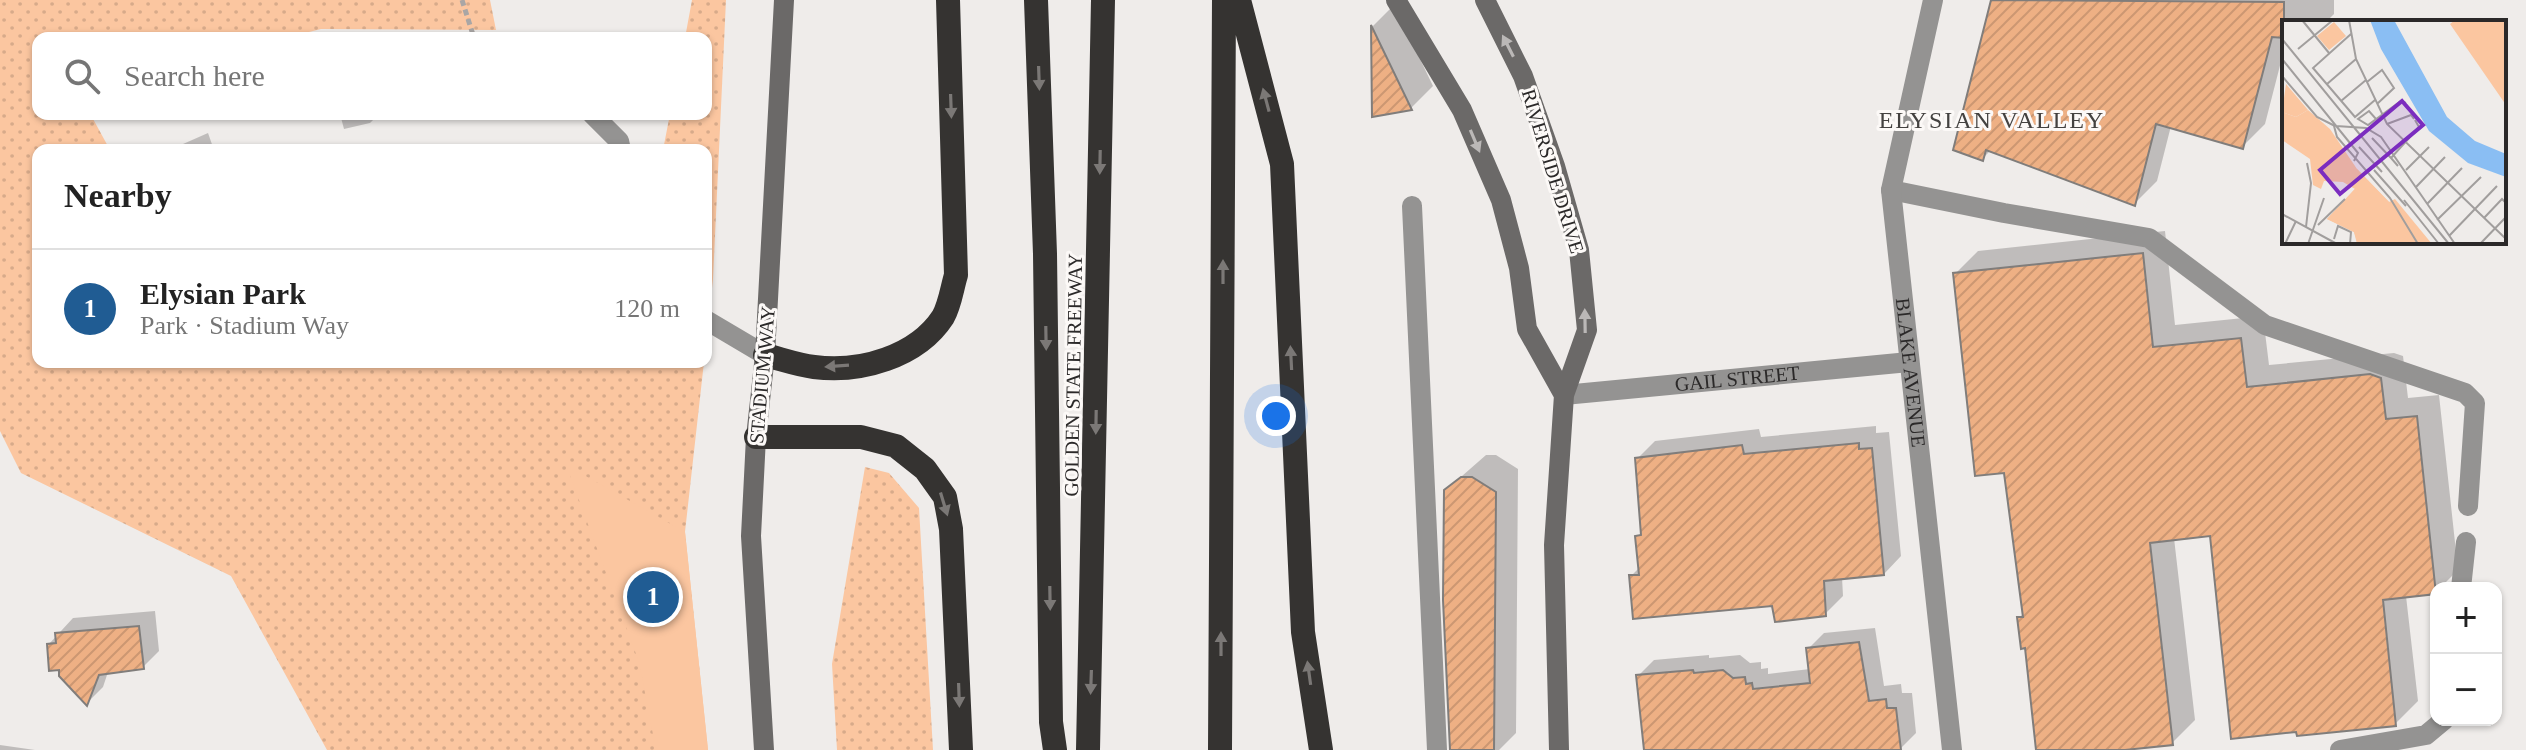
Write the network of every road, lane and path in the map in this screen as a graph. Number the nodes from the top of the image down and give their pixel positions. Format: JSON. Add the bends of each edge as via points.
{"nodes":[{"id":1,"x":462,"y":0,"type":"edge"},
{"id":2,"x":784,"y":0,"type":"edge"},
{"id":3,"x":948,"y":0,"type":"edge"},
{"id":4,"x":1036,"y":0,"type":"edge"},
{"id":5,"x":1103,"y":0,"type":"edge"},
{"id":6,"x":1224,"y":0,"type":"edge"},
{"id":7,"x":1239,"y":0,"type":"edge"},
{"id":8,"x":1396,"y":0,"type":"edge"},
{"id":9,"x":1485,"y":0,"type":"edge"},
{"id":10,"x":1933,"y":0,"type":"edge"},
{"id":11,"x":472,"y":32,"type":"edge"},
{"id":12,"x":598,"y":120,"type":"edge"},
{"id":13,"x":620,"y":144,"type":"edge"},
{"id":14,"x":1891,"y":190,"type":"junction"},
{"id":15,"x":1412,"y":206,"type":"dead end"},
{"id":16,"x":712,"y":324,"type":"edge"},
{"id":17,"x":765,"y":355,"type":"junction"},
{"id":18,"x":1909,"y":362,"type":"junction"},
{"id":19,"x":1564,"y":395,"type":"junction"},
{"id":20,"x":756,"y":437,"type":"junction"},
{"id":21,"x":2468,"y":506,"type":"dead end"},
{"id":22,"x":2466,"y":542,"type":"dead end"},
{"id":23,"x":2462,"y":582,"type":"edge"},
{"id":24,"x":2437,"y":726,"type":"edge"},
{"id":25,"x":764,"y":750,"type":"edge"},
{"id":26,"x":961,"y":750,"type":"edge"},
{"id":27,"x":1055,"y":750,"type":"edge"},
{"id":28,"x":1088,"y":750,"type":"edge"},
{"id":29,"x":1220,"y":750,"type":"edge"},
{"id":30,"x":1321,"y":750,"type":"edge"},
{"id":31,"x":1437,"y":750,"type":"edge"},
{"id":32,"x":1559,"y":750,"type":"edge"},
{"id":33,"x":1952,"y":750,"type":"edge"},
{"id":34,"x":2340,"y":750,"type":"edge"}],
"edges":[{"from":1,"to":11,"type":"path"},
{"from":2,"to":17,"type":"main road","name":"STADIUM WAY"},
{"from":3,"to":17,"type":"highway","one_way":true,"via":[[956,275],[945,313],[931,333],[908,350],[877,363],[814,367]]},
{"from":4,"to":27,"type":"highway","one_way":true},
{"from":5,"to":28,"type":"highway","name":"GOLDEN STATE FREEWAY","one_way":true},
{"from":29,"to":6,"type":"highway","one_way":true},
{"from":30,"to":7,"type":"highway","one_way":true,"via":[[1303,632],[1282,164]]},
{"from":8,"to":19,"type":"main road","one_way":true,"via":[[1462,110],[1501,200],[1519,268],[1527,329]]},
{"from":19,"to":9,"type":"main road","name":"RIVERSIDE DRIVE","one_way":true,"via":[[1587,330],[1579,250],[1523,76]]},
{"from":10,"to":14,"type":"street","name":"BLAKE AVENUE"},
{"from":12,"to":13,"type":"street"},
{"from":14,"to":18,"type":"street","name":"BLAKE AVENUE"},
{"from":14,"to":21,"type":"street","via":[[2149,238],[2265,325],[2465,393],[2475,403]]},
{"from":15,"to":31,"type":"street"},
{"from":16,"to":17,"type":"street"},
{"from":17,"to":20,"type":"main road","name":"STADIUM WAY"},
{"from":18,"to":19,"type":"street","name":"GAIL STREET"},
{"from":18,"to":33,"type":"street","name":"BLAKE AVENUE"},
{"from":19,"to":32,"type":"main road","name":"RIVERSIDE DRIVE","via":[[1554,545]]},
{"from":20,"to":25,"type":"main road","name":"STADIUM WAY","via":[[751,536]]},
{"from":20,"to":26,"type":"highway","one_way":true,"via":[[861,437],[896,446],[925,469],[945,497]]},
{"from":22,"to":23,"type":"street"},
{"from":24,"to":34,"type":"street","via":[[2426,735]]}]}
